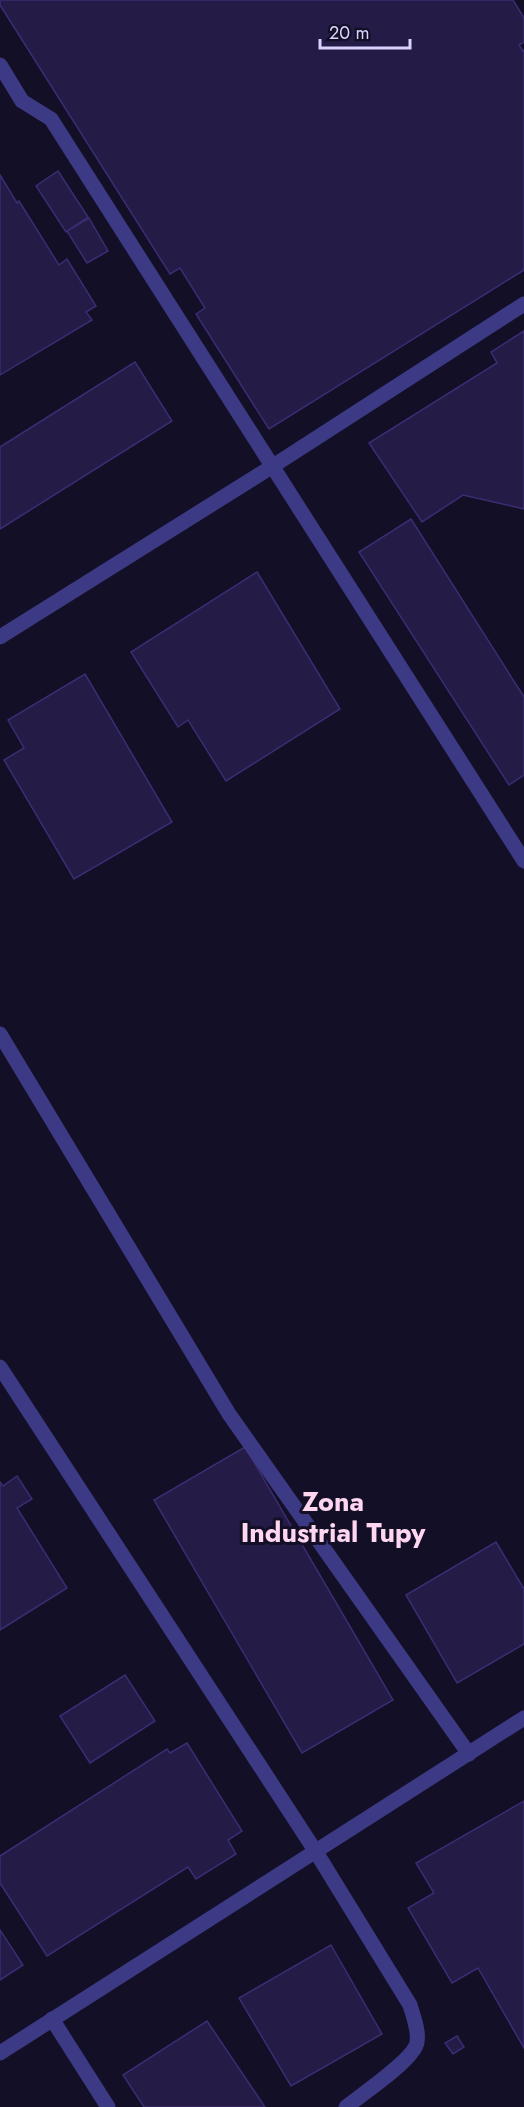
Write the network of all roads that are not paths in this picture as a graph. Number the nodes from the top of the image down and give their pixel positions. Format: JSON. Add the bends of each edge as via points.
{"nodes":[{"id":1,"x":0,"y":65,"type":"edge"},
{"id":2,"x":524,"y":304,"type":"edge"},
{"id":3,"x":273,"y":466,"type":"junction"},
{"id":4,"x":0,"y":638,"type":"edge"},
{"id":5,"x":524,"y":861,"type":"edge"},
{"id":6,"x":0,"y":1034,"type":"edge"},
{"id":7,"x":0,"y":1367,"type":"edge"},
{"id":8,"x":524,"y":1718,"type":"edge"},
{"id":9,"x":469,"y":1754,"type":"junction"},
{"id":10,"x":316,"y":1852,"type":"junction"},
{"id":11,"x":52,"y":2019,"type":"junction"},
{"id":12,"x":0,"y":2053,"type":"edge"},
{"id":13,"x":108,"y":2107,"type":"edge"},
{"id":14,"x":346,"y":2107,"type":"edge"}],
"edges":[{"from":1,"to":3,"type":"lane","via":[[22,101],[51,119]]},
{"from":2,"to":3,"type":"lane"},
{"from":3,"to":4,"type":"lane"},
{"from":3,"to":5,"type":"lane"},
{"from":6,"to":9,"type":"lane","via":[[228,1414]]},
{"from":7,"to":10,"type":"lane"},
{"from":8,"to":9,"type":"lane"},
{"from":9,"to":10,"type":"lane"},
{"from":10,"to":11,"type":"lane"},
{"from":10,"to":14,"type":"lane","via":[[410,2006],[416,2025],[417,2043],[407,2059]]},
{"from":11,"to":12,"type":"lane"},
{"from":11,"to":13,"type":"lane"}]}
